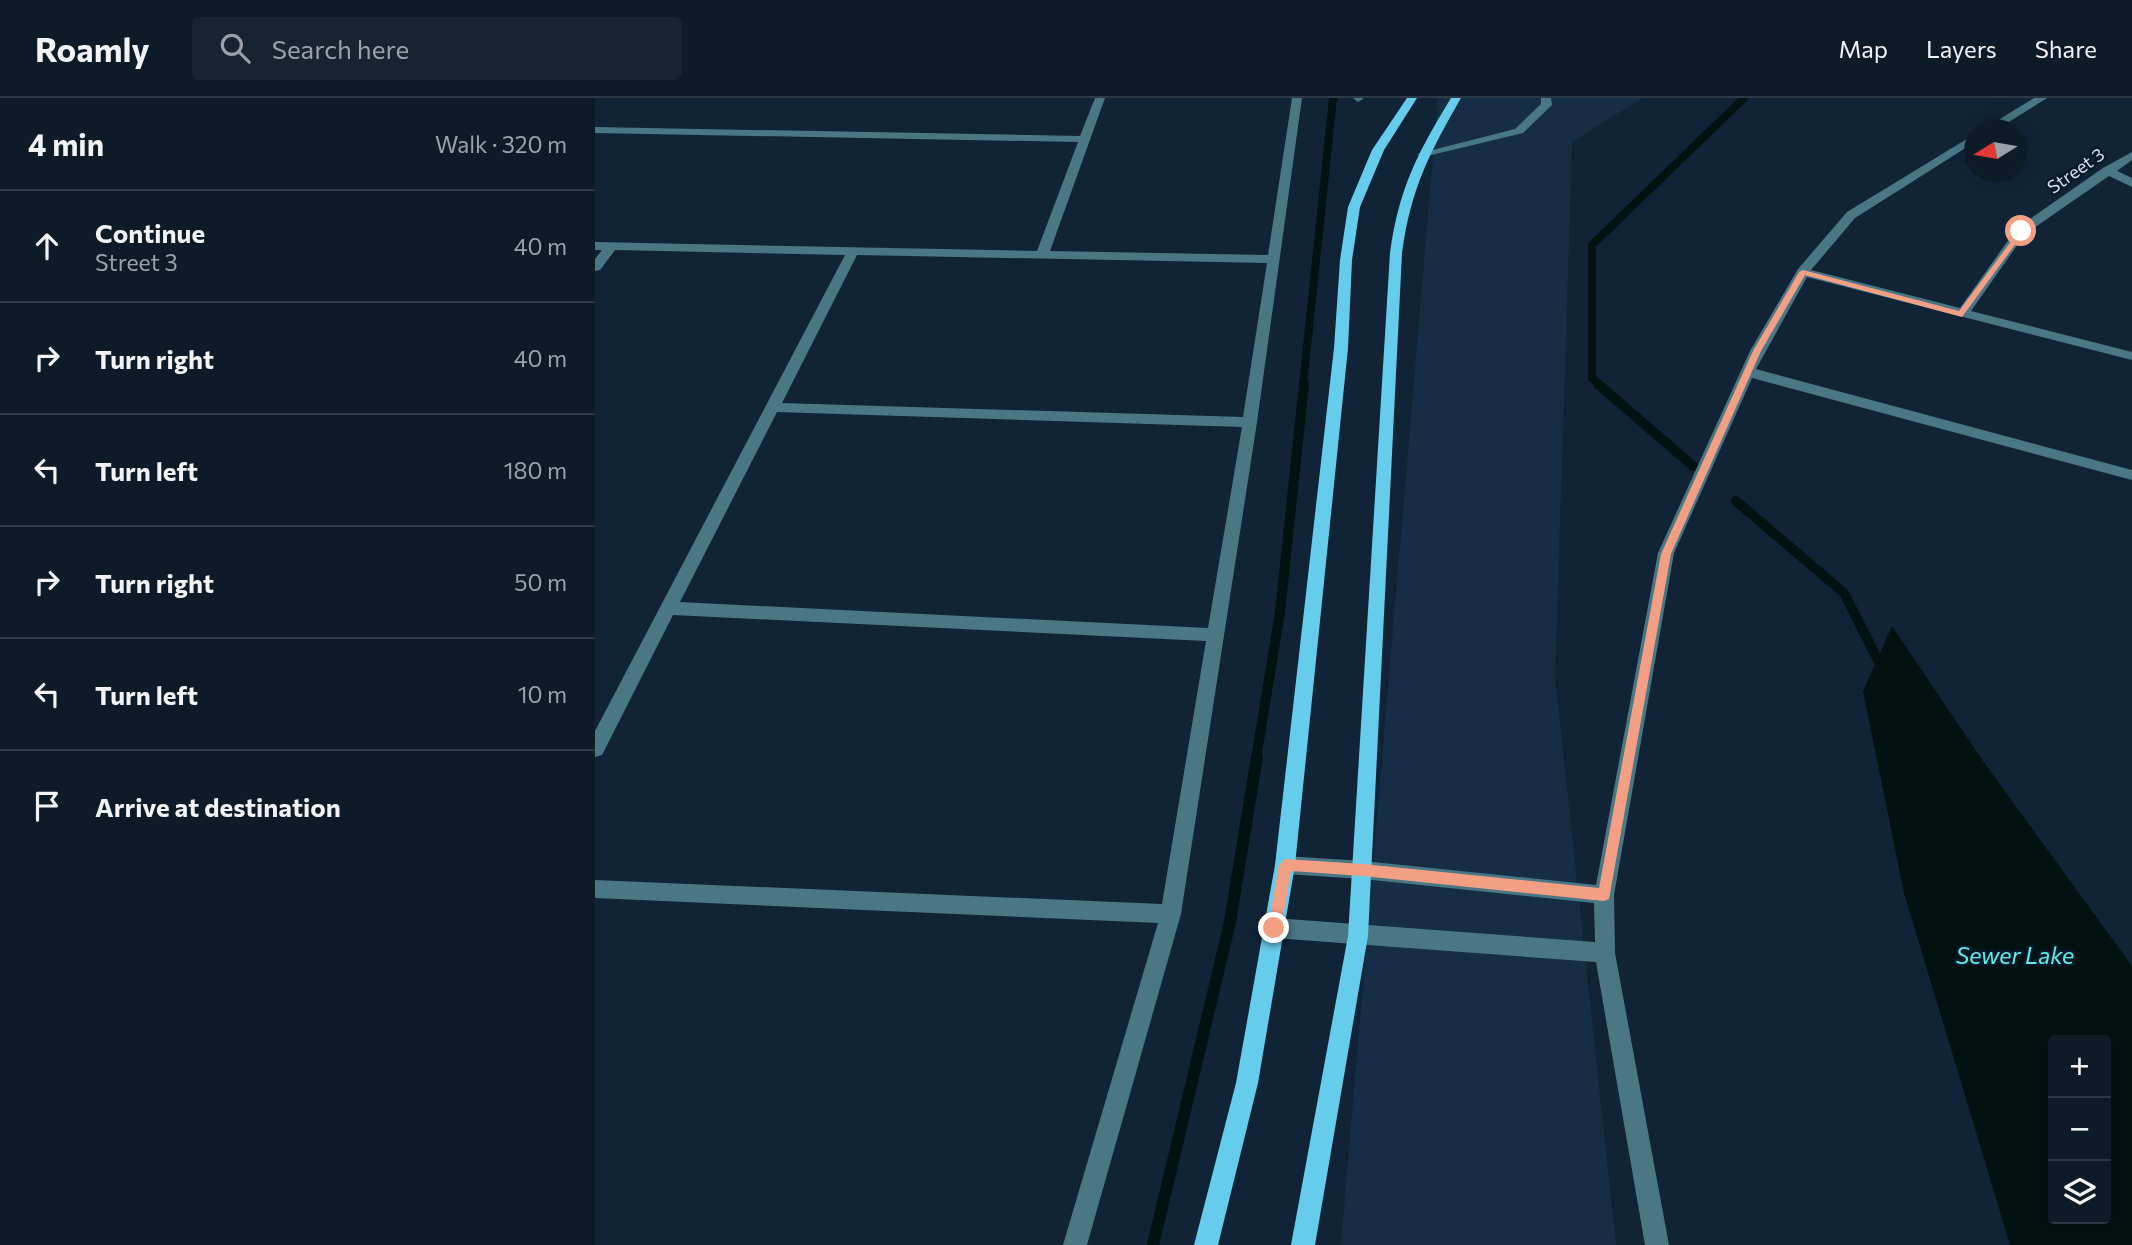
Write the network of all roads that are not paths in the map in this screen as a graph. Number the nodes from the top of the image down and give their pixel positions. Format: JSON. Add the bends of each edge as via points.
{"nodes":[{"id":1,"x":1100,"y":98,"type":"edge"},
{"id":2,"x":1297,"y":98,"type":"edge"},
{"id":3,"x":1412,"y":98,"type":"edge"},
{"id":4,"x":1456,"y":98,"type":"edge"},
{"id":5,"x":1546,"y":98,"type":"edge"},
{"id":6,"x":2042,"y":98,"type":"edge"},
{"id":7,"x":2005,"y":119,"type":"edge"},
{"id":8,"x":595,"y":130,"type":"edge"},
{"id":9,"x":1085,"y":139,"type":"junction"},
{"id":10,"x":1964,"y":144,"type":"edge"},
{"id":11,"x":1423,"y":155,"type":"junction"},
{"id":12,"x":2132,"y":155,"type":"edge"},
{"id":13,"x":2107,"y":170,"type":"junction"},
{"id":14,"x":2132,"y":183,"type":"edge"},
{"id":15,"x":595,"y":246,"type":"edge"},
{"id":16,"x":611,"y":247,"type":"junction"},
{"id":17,"x":853,"y":251,"type":"junction"},
{"id":18,"x":1042,"y":255,"type":"junction"},
{"id":19,"x":1272,"y":259,"type":"junction"},
{"id":20,"x":595,"y":267,"type":"edge"},
{"id":21,"x":1803,"y":272,"type":"junction"},
{"id":22,"x":1962,"y":314,"type":"junction"},
{"id":23,"x":2132,"y":356,"type":"edge"},
{"id":24,"x":1748,"y":372,"type":"junction"},
{"id":25,"x":770,"y":407,"type":"junction"},
{"id":26,"x":1250,"y":422,"type":"junction"},
{"id":27,"x":2132,"y":475,"type":"edge"},
{"id":28,"x":667,"y":608,"type":"junction"},
{"id":29,"x":1217,"y":635,"type":"junction"},
{"id":30,"x":595,"y":749,"type":"edge"},
{"id":31,"x":1285,"y":865,"type":"junction"},
{"id":32,"x":1363,"y":870,"type":"junction"},
{"id":33,"x":595,"y":889,"type":"edge"},
{"id":34,"x":1604,"y":895,"type":"junction"},
{"id":35,"x":1171,"y":914,"type":"junction"},
{"id":36,"x":1274,"y":928,"type":"junction"},
{"id":37,"x":1358,"y":936,"type":"junction"},
{"id":38,"x":1605,"y":953,"type":"junction"},
{"id":39,"x":1075,"y":1245,"type":"edge"},
{"id":40,"x":1206,"y":1245,"type":"edge"},
{"id":41,"x":1303,"y":1245,"type":"edge"},
{"id":42,"x":1657,"y":1245,"type":"edge"}],
"edges":[{"from":1,"to":9,"type":"street"},
{"from":2,"to":19,"type":"street"},
{"from":3,"to":31,"type":"main road","via":[[1378,150],[1354,208]]},
{"from":4,"to":11,"type":"main road"},
{"from":5,"to":11,"type":"street","via":[[1547,105],[1519,131]]},
{"from":6,"to":7,"type":"street"},
{"from":8,"to":9,"type":"street"},
{"from":9,"to":18,"type":"street"},
{"from":10,"to":21,"type":"street","via":[[1851,215]]},
{"from":11,"to":32,"type":"main road","via":[[1402,211],[1396,253]]},
{"from":12,"to":13,"type":"street","name":"Street 3"},
{"from":13,"to":14,"type":"street"},
{"from":13,"to":22,"type":"street","name":"Street 3","via":[[2021,231]]},
{"from":15,"to":16,"type":"street"},
{"from":16,"to":17,"type":"street"},
{"from":16,"to":20,"type":"street"},
{"from":17,"to":18,"type":"street"},
{"from":17,"to":25,"type":"street"},
{"from":18,"to":19,"type":"street"},
{"from":19,"to":26,"type":"street"},
{"from":21,"to":22,"type":"street"},
{"from":21,"to":24,"type":"street"},
{"from":22,"to":23,"type":"street"},
{"from":24,"to":27,"type":"street"},
{"from":24,"to":34,"type":"street","via":[[1666,554]]},
{"from":25,"to":26,"type":"street"},
{"from":25,"to":28,"type":"street"},
{"from":26,"to":29,"type":"street"},
{"from":28,"to":29,"type":"street"},
{"from":28,"to":30,"type":"street"},
{"from":29,"to":35,"type":"street"},
{"from":31,"to":32,"type":"street"},
{"from":31,"to":36,"type":"main road"},
{"from":32,"to":34,"type":"street"},
{"from":32,"to":37,"type":"main road"},
{"from":33,"to":35,"type":"street"},
{"from":34,"to":38,"type":"street"},
{"from":35,"to":39,"type":"street"},
{"from":36,"to":37,"type":"street"},
{"from":36,"to":40,"type":"main road","via":[[1247,1083]]},
{"from":37,"to":38,"type":"street"},
{"from":37,"to":41,"type":"main road"},
{"from":38,"to":42,"type":"street"}]}
